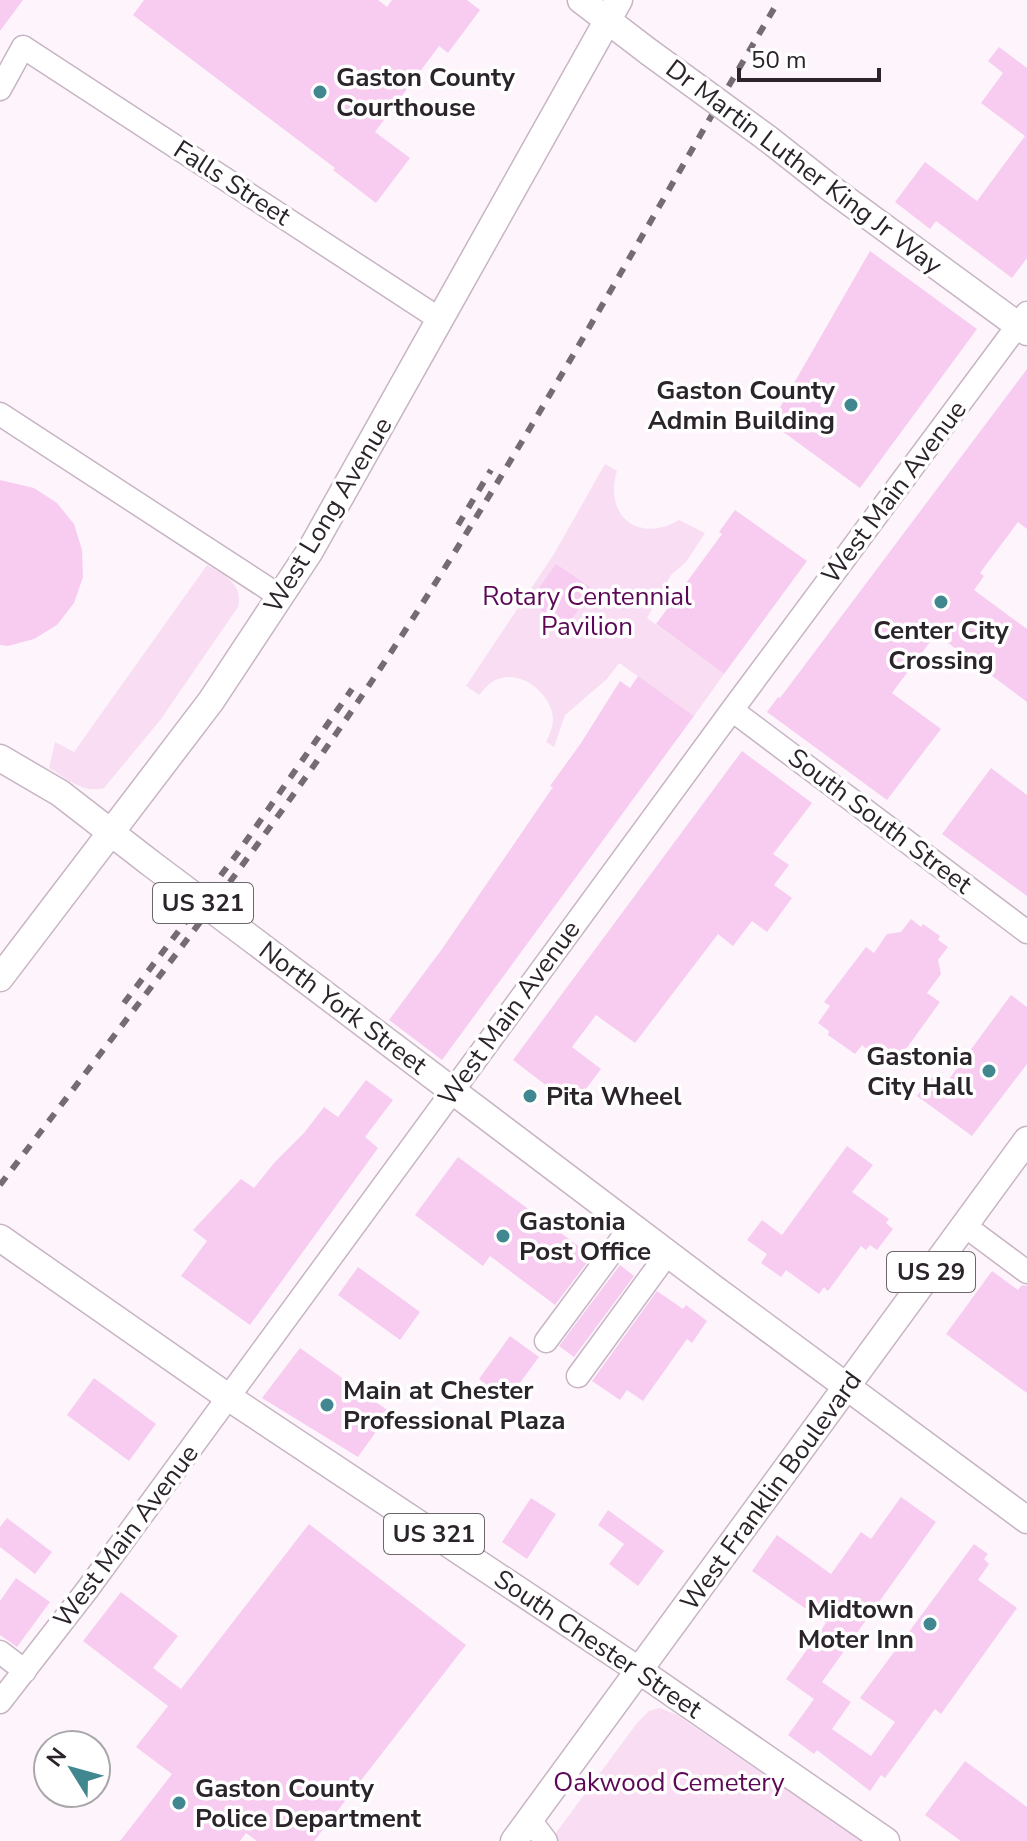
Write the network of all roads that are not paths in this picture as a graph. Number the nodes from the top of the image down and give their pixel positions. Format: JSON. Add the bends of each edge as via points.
{"nodes":[{"id":1,"x":581,"y":0,"type":"edge"},
{"id":2,"x":613,"y":10,"type":"edge"},
{"id":3,"x":0,"y":89,"type":"edge"},
{"id":4,"x":441,"y":320,"type":"junction"},
{"id":5,"x":1024,"y":323,"type":"edge"},
{"id":6,"x":0,"y":414,"type":"edge"},
{"id":7,"x":281,"y":597,"type":"junction"},
{"id":8,"x":732,"y":710,"type":"junction"},
{"id":9,"x":0,"y":758,"type":"edge"},
{"id":10,"x":110,"y":833,"type":"junction"},
{"id":11,"x":1027,"y":932,"type":"edge"},
{"id":12,"x":0,"y":978,"type":"edge"},
{"id":13,"x":452,"y":1091,"type":"junction"},
{"id":14,"x":1027,"y":1140,"type":"edge"},
{"id":15,"x":632,"y":1225,"type":"junction"},
{"id":16,"x":965,"y":1226,"type":"junction"},
{"id":17,"x":10,"y":1244,"type":"edge"},
{"id":18,"x":668,"y":1253,"type":"junction"},
{"id":19,"x":1027,"y":1272,"type":"edge"},
{"id":20,"x":546,"y":1341,"type":"dead end"},
{"id":21,"x":578,"y":1376,"type":"dead end"},
{"id":22,"x":846,"y":1387,"type":"junction"},
{"id":23,"x":228,"y":1397,"type":"junction"},
{"id":24,"x":1027,"y":1520,"type":"edge"},
{"id":25,"x":0,"y":1652,"type":"edge"},
{"id":26,"x":25,"y":1671,"type":"junction"},
{"id":27,"x":640,"y":1671,"type":"junction"},
{"id":28,"x":0,"y":1702,"type":"edge"},
{"id":29,"x":530,"y":1834,"type":"edge"},
{"id":30,"x":883,"y":1840,"type":"edge"}],
"edges":[{"from":1,"to":2,"type":"main road","name":"Dr Martin Luther King Jr Way"},
{"from":2,"to":4,"type":"main road","name":"West Long Avenue"},
{"from":2,"to":5,"type":"main road","name":"Dr Martin Luther King Jr Way","bridge":true,"via":[[649,52],[833,190]]},
{"from":3,"to":4,"type":"street","name":"Falls Street","via":[[23,47]]},
{"from":4,"to":7,"type":"main road","name":"West Long Avenue"},
{"from":5,"to":8,"type":"street","name":"West Main Avenue"},
{"from":6,"to":7,"type":"street"},
{"from":7,"to":10,"type":"main road","name":"West Long Avenue","via":[[211,701]]},
{"from":8,"to":11,"type":"street","name":"South South Street"},
{"from":8,"to":13,"type":"street","name":"West Main Avenue"},
{"from":9,"to":10,"type":"main road","name":"North York Street","number":"US 321","via":[[60,793]]},
{"from":10,"to":12,"type":"main road","name":"West Long Avenue"},
{"from":10,"to":13,"type":"main road","name":"North York Street","number":"US 321","bridge":true},
{"from":13,"to":15,"type":"main road","number":"US 321"},
{"from":13,"to":23,"type":"street","name":"West Main Avenue"},
{"from":14,"to":16,"type":"main road","name":"West Franklin Boulevard","number":"US 29"},
{"from":15,"to":18,"type":"main road","number":"US 321"},
{"from":15,"to":20,"type":"street"},
{"from":16,"to":19,"type":"street"},
{"from":16,"to":22,"type":"main road","name":"West Franklin Boulevard","number":"US 29"},
{"from":17,"to":23,"type":"main road","number":"US 321"},
{"from":18,"to":21,"type":"street"},
{"from":18,"to":22,"type":"main road","number":"US 321"},
{"from":22,"to":24,"type":"main road","number":"US 321"},
{"from":22,"to":27,"type":"main road","name":"West Franklin Boulevard","number":"US 29"},
{"from":23,"to":26,"type":"street","name":"West Main Avenue"},
{"from":23,"to":27,"type":"main road","name":"South Chester Street","number":"US 321"},
{"from":25,"to":26,"type":"street"},
{"from":26,"to":28,"type":"street","name":"West Main Avenue"},
{"from":27,"to":29,"type":"main road","name":"West Franklin Boulevard","number":"US 29"},
{"from":27,"to":30,"type":"main road","name":"South Chester Street","number":"US 321"}]}
